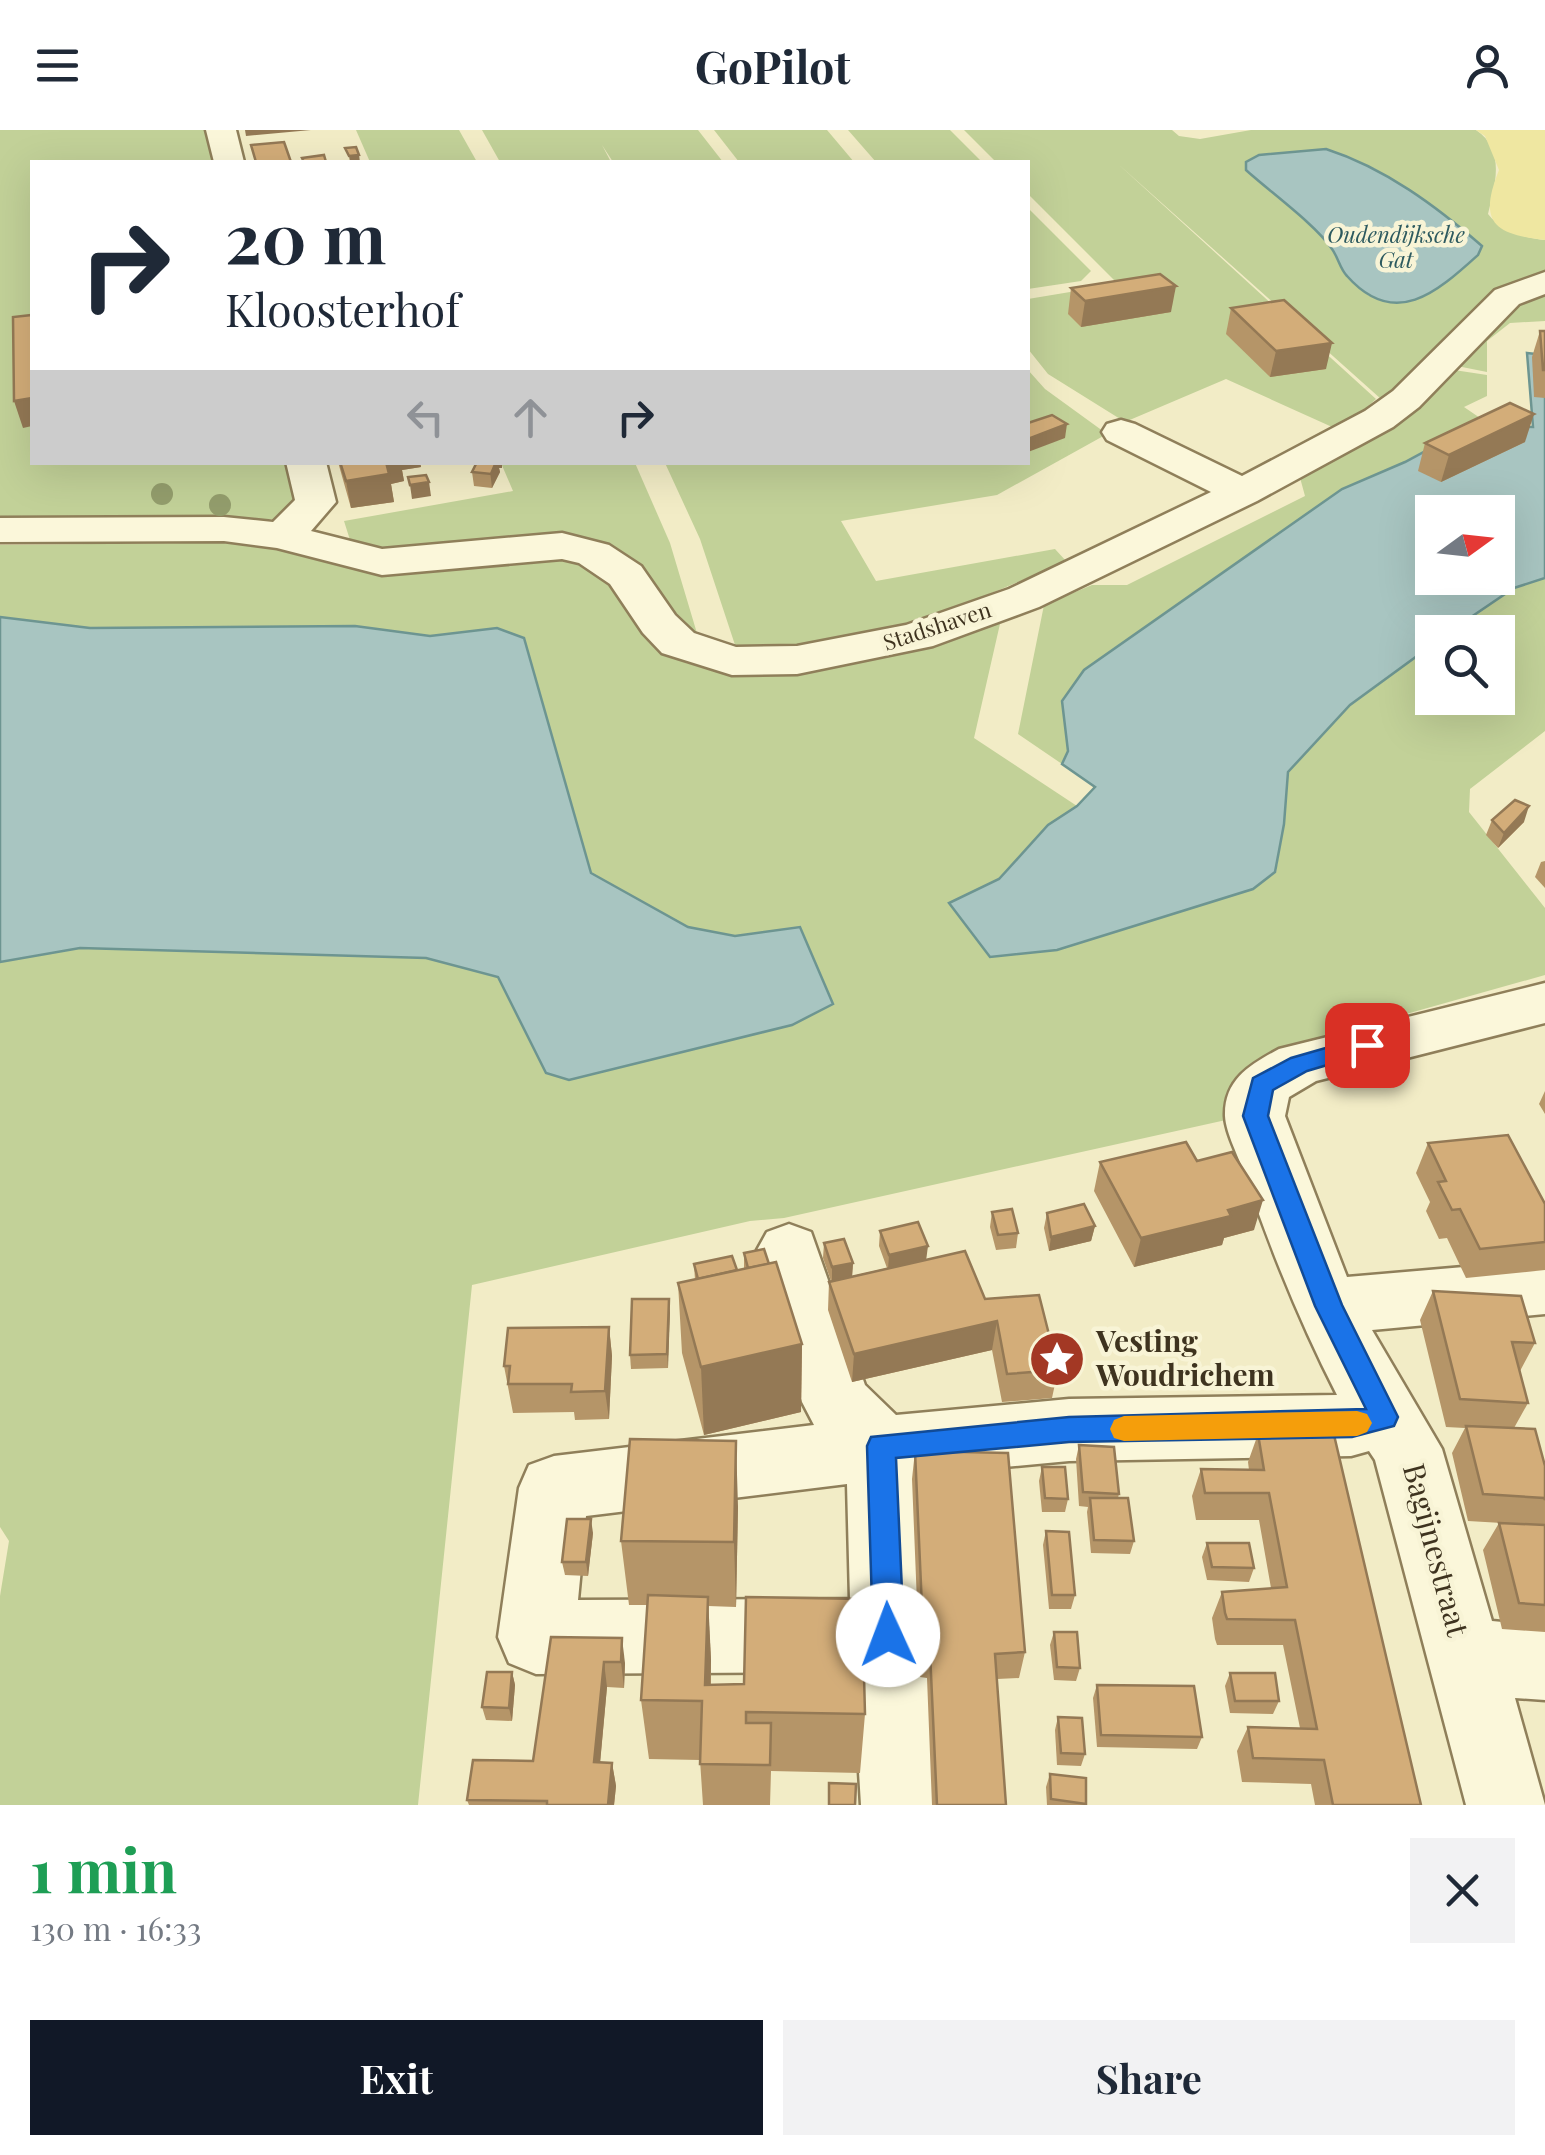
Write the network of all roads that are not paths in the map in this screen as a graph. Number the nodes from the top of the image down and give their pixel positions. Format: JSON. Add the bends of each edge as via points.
{"nodes":[{"id":1,"x":221,"y":130,"type":"edge"},
{"id":2,"x":228,"y":160,"type":"edge"},
{"id":3,"x":1545,"y":282,"type":"edge"},
{"id":4,"x":1121,"y":432,"type":"dead end"},
{"id":5,"x":307,"y":465,"type":"edge"},
{"id":6,"x":1243,"y":492,"type":"junction"},
{"id":7,"x":0,"y":530,"type":"edge"},
{"id":8,"x":283,"y":536,"type":"junction"},
{"id":9,"x":1545,"y":1003,"type":"edge"},
{"id":10,"x":788,"y":1250,"type":"dead end"},
{"id":11,"x":1545,"y":1286,"type":"edge"},
{"id":12,"x":1329,"y":1306,"type":"junction"},
{"id":13,"x":1384,"y":1417,"type":"junction"},
{"id":14,"x":881,"y":1446,"type":"junction"},
{"id":15,"x":888,"y":1635,"type":"junction"},
{"id":16,"x":1464,"y":1656,"type":"junction"},
{"id":17,"x":1545,"y":1664,"type":"edge"},
{"id":18,"x":901,"y":1805,"type":"edge"},
{"id":19,"x":1506,"y":1805,"type":"edge"}],
"edges":[{"from":1,"to":2,"type":"street"},
{"from":3,"to":6,"type":"street","name":"Stadshaven","via":[[1507,297],[1379,419]]},
{"from":4,"to":6,"type":"street"},
{"from":5,"to":8,"type":"street","via":[[316,502]]},
{"from":6,"to":8,"type":"street","name":"Stadshaven","via":[[1024,598],[917,636],[797,660],[732,661],[678,643],[626,574],[594,554],[562,546],[382,562]]},
{"from":7,"to":8,"type":"street","name":"Stadshaven","via":[[224,529]]},
{"from":9,"to":12,"type":"street","name":"Bagijnestraat","via":[[1299,1064],[1262,1085],[1255,1116]]},
{"from":10,"to":14,"type":"street","via":[[836,1402]]},
{"from":11,"to":12,"type":"street"},
{"from":12,"to":13,"type":"street","name":"Bagijnestraat"},
{"from":13,"to":14,"type":"street","via":[[1352,1424],[1069,1430]]},
{"from":13,"to":16,"type":"street","name":"Bagijnestraat","via":[[1407,1449]]},
{"from":14,"to":15,"type":"street"},
{"from":14,"to":15,"type":"street","via":[[554,1488],[536,1636]]},
{"from":15,"to":18,"type":"street"},
{"from":16,"to":17,"type":"street"},
{"from":16,"to":19,"type":"street","name":"Bagijnestraat"}]}
